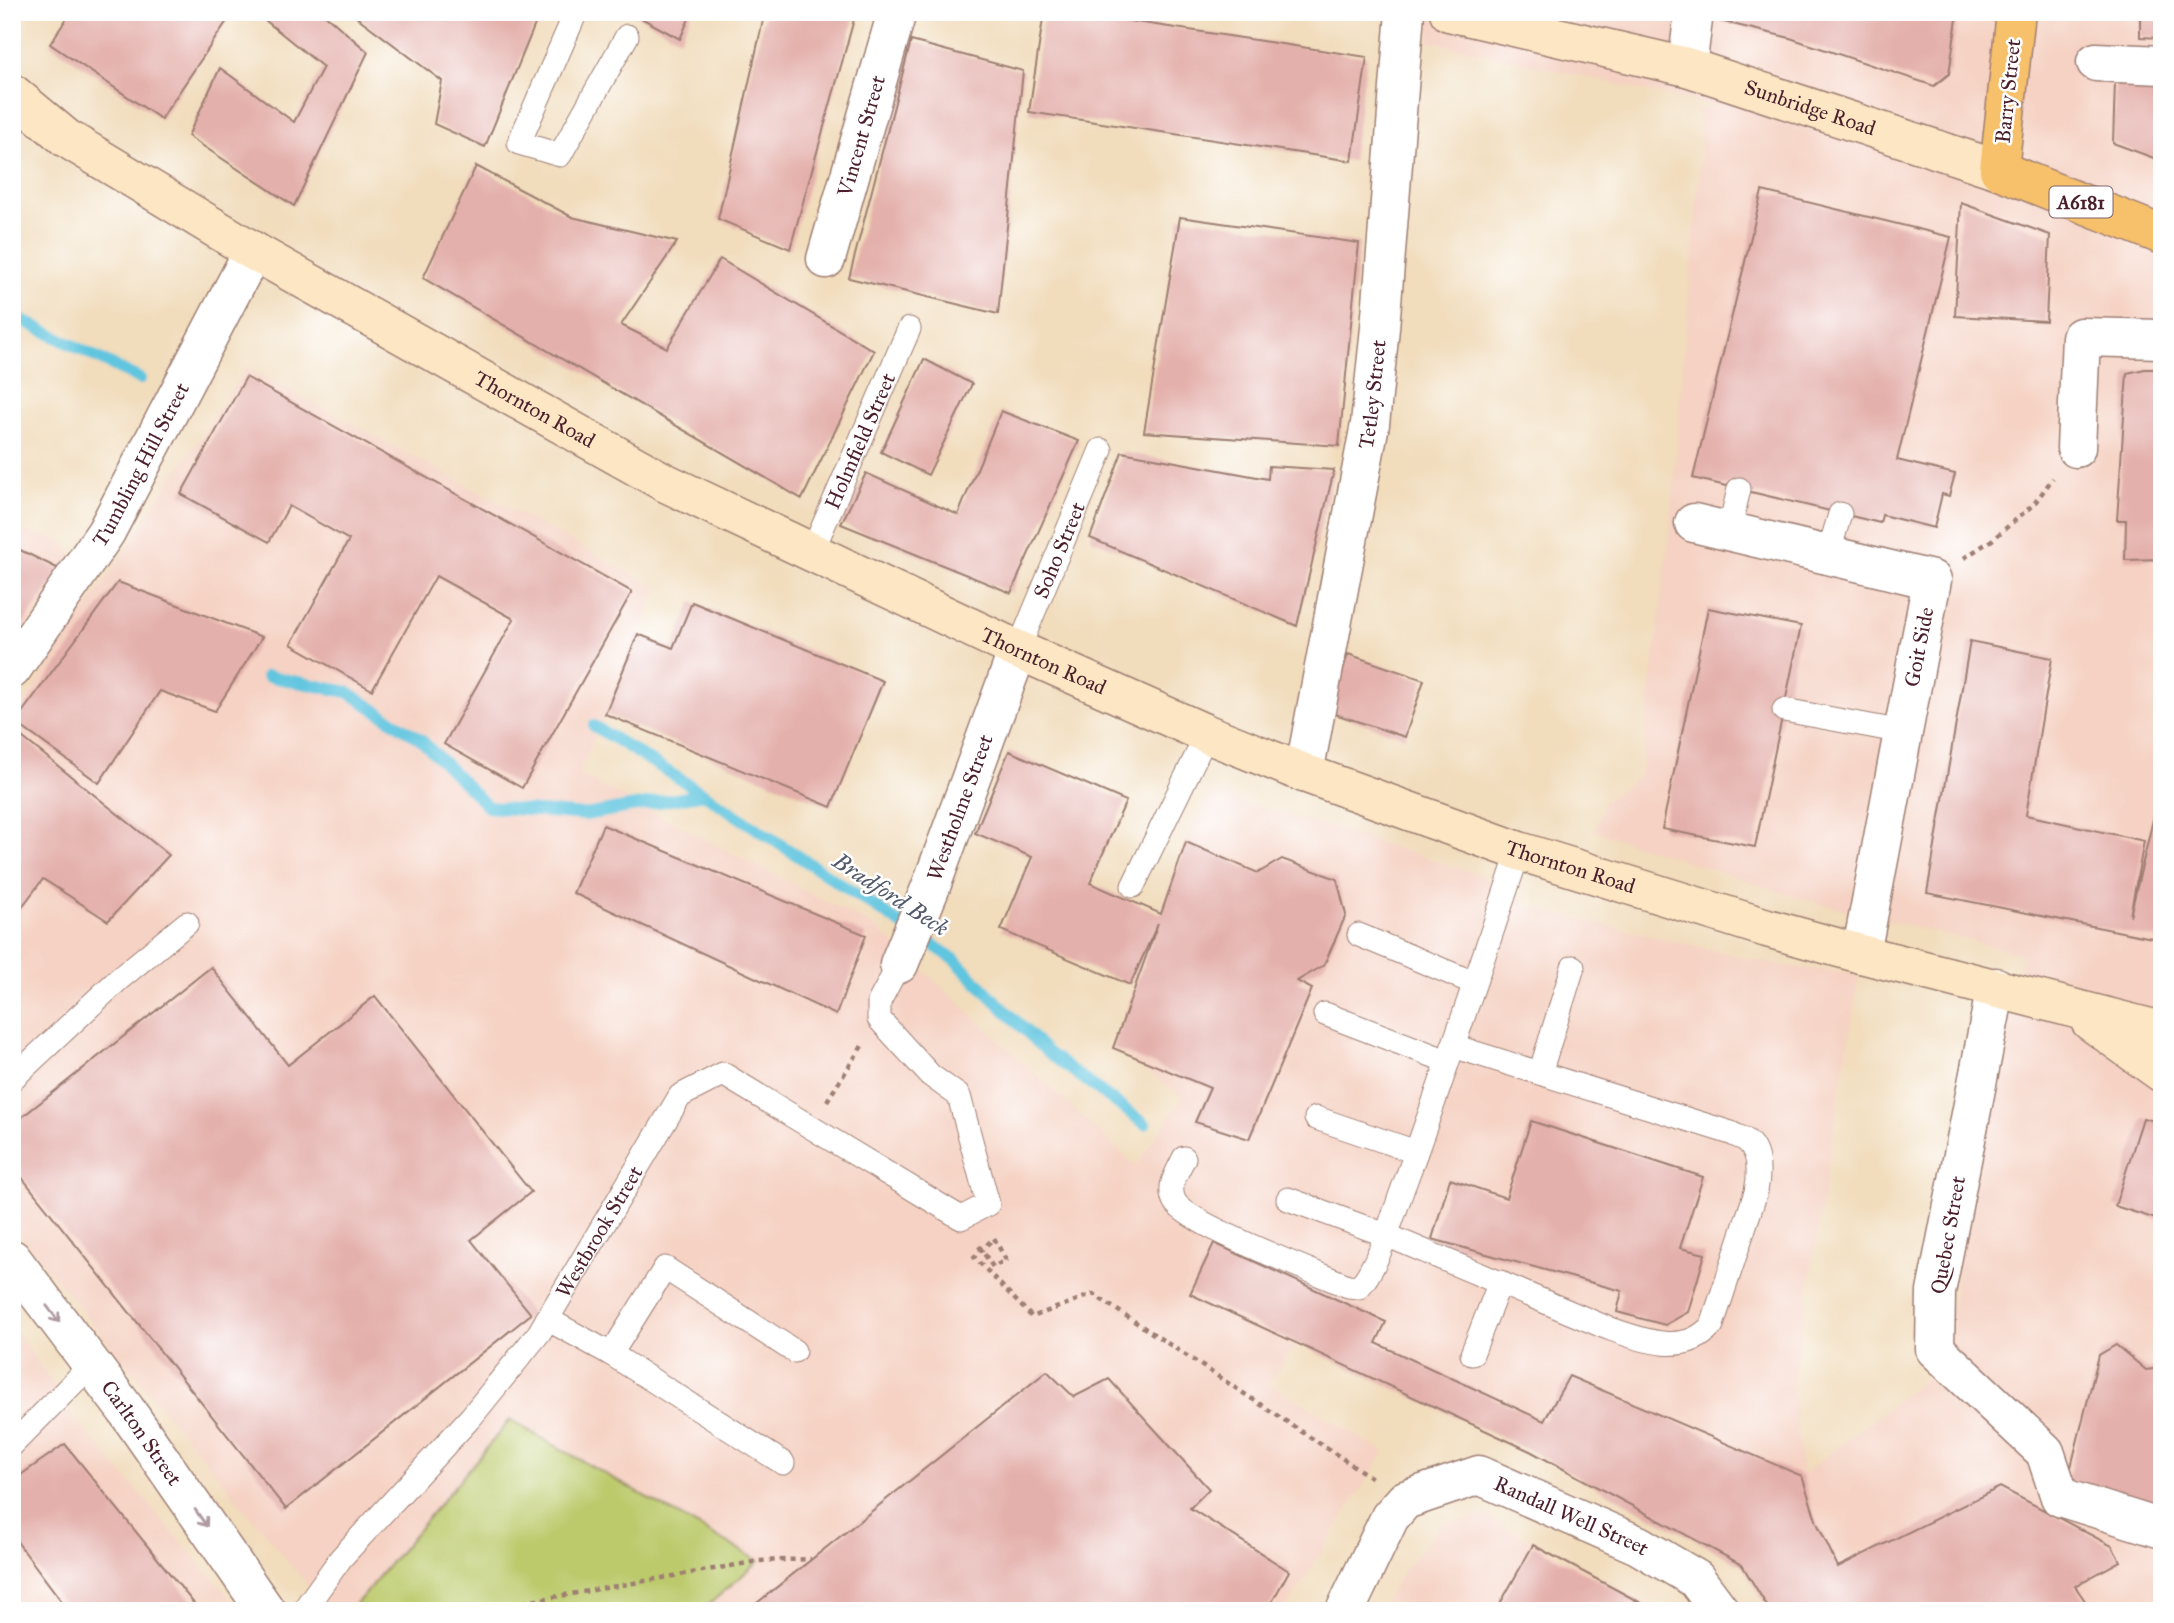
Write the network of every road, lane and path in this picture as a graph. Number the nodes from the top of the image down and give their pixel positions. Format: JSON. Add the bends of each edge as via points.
{"nodes":[{"id":1,"x":576,"y":12,"type":"edge"},
{"id":2,"x":897,"y":12,"type":"edge"},
{"id":3,"x":1405,"y":12,"type":"edge"},
{"id":4,"x":1448,"y":12,"type":"edge"},
{"id":5,"x":1694,"y":12,"type":"edge"},
{"id":6,"x":2016,"y":12,"type":"edge"},
{"id":7,"x":627,"y":36,"type":"dead end"},
{"id":8,"x":2096,"y":62,"type":"dead end"},
{"id":9,"x":2162,"y":65,"type":"edge"},
{"id":10,"x":1688,"y":67,"type":"junction"},
{"id":11,"x":12,"y":93,"type":"edge"},
{"id":12,"x":1999,"y":170,"type":"junction"},
{"id":13,"x":2162,"y":235,"type":"edge"},
{"id":14,"x":253,"y":251,"type":"junction"},
{"id":15,"x":826,"y":259,"type":"dead end"},
{"id":16,"x":909,"y":329,"type":"dead end"},
{"id":17,"x":2162,"y":339,"type":"edge"},
{"id":18,"x":2076,"y":447,"type":"joint"},
{"id":19,"x":1101,"y":450,"type":"dead end"},
{"id":20,"x":1739,"y":489,"type":"dead end"},
{"id":21,"x":1840,"y":514,"type":"dead end"},
{"id":22,"x":1712,"y":527,"type":"joint"},
{"id":23,"x":812,"y":552,"type":"junction"},
{"id":24,"x":1828,"y":555,"type":"junction"},
{"id":25,"x":1932,"y":580,"type":"junction"},
{"id":26,"x":1018,"y":650,"type":"junction"},
{"id":27,"x":12,"y":669,"type":"edge"},
{"id":28,"x":1784,"y":710,"type":"dead end"},
{"id":29,"x":1903,"y":732,"type":"junction"},
{"id":30,"x":1207,"y":734,"type":"junction"},
{"id":31,"x":1304,"y":773,"type":"junction"},
{"id":32,"x":1519,"y":851,"type":"junction"},
{"id":33,"x":1133,"y":886,"type":"dead end"},
{"id":34,"x":187,"y":923,"type":"dead end"},
{"id":35,"x":1359,"y":935,"type":"dead end"},
{"id":36,"x":1861,"y":954,"type":"junction"},
{"id":37,"x":899,"y":964,"type":"joint"},
{"id":38,"x":1573,"y":967,"type":"dead end"},
{"id":39,"x":1474,"y":983,"type":"junction"},
{"id":40,"x":1996,"y":988,"type":"junction"},
{"id":41,"x":2071,"y":1007,"type":"junction"},
{"id":42,"x":1325,"y":1014,"type":"dead end"},
{"id":43,"x":879,"y":1019,"type":"junction"},
{"id":44,"x":2162,"y":1031,"type":"edge"},
{"id":45,"x":1450,"y":1053,"type":"junction"},
{"id":46,"x":1540,"y":1073,"type":"junction"},
{"id":47,"x":2162,"y":1073,"type":"edge"},
{"id":48,"x":12,"y":1079,"type":"edge"},
{"id":49,"x":1316,"y":1118,"type":"dead end"},
{"id":50,"x":811,"y":1128,"type":"junction"},
{"id":51,"x":1416,"y":1152,"type":"junction"},
{"id":52,"x":1184,"y":1158,"type":"dead end"},
{"id":53,"x":1288,"y":1199,"type":"dead end"},
{"id":54,"x":1386,"y":1235,"type":"junction"},
{"id":55,"x":12,"y":1259,"type":"edge"},
{"id":56,"x":993,"y":1267,"type":"dead end"},
{"id":57,"x":1500,"y":1282,"type":"junction"},
{"id":58,"x":547,"y":1319,"type":"junction"},
{"id":59,"x":794,"y":1350,"type":"dead end"},
{"id":60,"x":611,"y":1354,"type":"junction"},
{"id":61,"x":1472,"y":1354,"type":"dead end"},
{"id":62,"x":91,"y":1365,"type":"junction"},
{"id":63,"x":12,"y":1445,"type":"edge"},
{"id":64,"x":783,"y":1463,"type":"dead end"},
{"id":65,"x":1405,"y":1500,"type":"junction"},
{"id":66,"x":2162,"y":1529,"type":"edge"},
{"id":67,"x":811,"y":1559,"type":"dead end"},
{"id":68,"x":266,"y":1611,"type":"edge"},
{"id":69,"x":303,"y":1611,"type":"edge"},
{"id":70,"x":474,"y":1611,"type":"edge"},
{"id":71,"x":1345,"y":1611,"type":"edge"},
{"id":72,"x":1720,"y":1611,"type":"edge"}],
"edges":[{"from":1,"to":7,"type":"lane","via":[[519,142],[560,155]]},
{"from":2,"to":15,"type":"street","name":"Vincent Street"},
{"from":3,"to":31,"type":"street","name":"Tetley Street","via":[[1370,424]]},
{"from":4,"to":10,"type":"main road","name":"Sunbridge Road"},
{"from":5,"to":10,"type":"street"},
{"from":6,"to":12,"type":"main road","name":"Barry Street"},
{"from":8,"to":9,"type":"street"},
{"from":10,"to":12,"type":"main road","name":"Sunbridge Road"},
{"from":11,"to":14,"type":"main road","name":"Thornton Road","via":[[66,138]]},
{"from":12,"to":13,"type":"main road","name":"Sunbridge Road","number":"A6181"},
{"from":14,"to":23,"type":"main road","name":"Thornton Road","via":[[664,482]]},
{"from":14,"to":27,"type":"street","name":"Tumbling Hill Street","via":[[106,532]]},
{"from":16,"to":23,"type":"lane","name":"Holmfield Street"},
{"from":17,"to":18,"type":"street","via":[[2081,337]]},
{"from":18,"to":25,"type":"path","via":[[2034,504],[1992,540]]},
{"from":19,"to":26,"type":"lane","name":"Soho Street"},
{"from":20,"to":22,"type":"lane"},
{"from":21,"to":24,"type":"lane"},
{"from":22,"to":24,"type":"street","name":"Goit Side"},
{"from":23,"to":26,"type":"main road","name":"Thornton Road"},
{"from":24,"to":25,"type":"street","name":"Goit Side"},
{"from":25,"to":29,"type":"street","name":"Goit Side"},
{"from":26,"to":30,"type":"main road","name":"Thornton Road"},
{"from":26,"to":37,"type":"street","name":"Westholme Street"},
{"from":28,"to":29,"type":"lane"},
{"from":29,"to":36,"type":"street","name":"Goit Side"},
{"from":30,"to":31,"type":"main road","name":"Thornton Road"},
{"from":30,"to":33,"type":"lane"},
{"from":31,"to":32,"type":"main road","name":"Thornton Road"},
{"from":32,"to":36,"type":"main road","name":"Thornton Road"},
{"from":32,"to":39,"type":"lane"},
{"from":34,"to":48,"type":"lane"},
{"from":35,"to":39,"type":"lane"},
{"from":36,"to":40,"type":"main road","name":"Thornton Road"},
{"from":37,"to":43,"type":"lane","via":[[879,1002]]},
{"from":38,"to":46,"type":"lane"},
{"from":39,"to":45,"type":"lane"},
{"from":40,"to":41,"type":"main road","name":"Thornton Road"},
{"from":40,"to":66,"type":"street","name":"Quebec Street","via":[[1936,1292],[1935,1349],[2045,1452],[2060,1497]]},
{"from":41,"to":44,"type":"main road","name":"Thornton Road"},
{"from":41,"to":47,"type":"main road"},
{"from":42,"to":45,"type":"lane"},
{"from":43,"to":50,"type":"path"},
{"from":43,"to":50,"type":"lane","name":"Westbrook Street","via":[[930,1075],[959,1096],[988,1204],[961,1218]]},
{"from":45,"to":46,"type":"lane"},
{"from":45,"to":51,"type":"lane"},
{"from":46,"to":57,"type":"lane","via":[[1749,1142],[1759,1172],[1756,1192],[1712,1325],[1703,1336],[1682,1343],[1638,1339]]},
{"from":49,"to":51,"type":"lane"},
{"from":50,"to":58,"type":"lane","name":"Westbrook Street","via":[[723,1074],[680,1096]]},
{"from":51,"to":54,"type":"lane"},
{"from":52,"to":54,"type":"lane","via":[[1171,1192],[1186,1213],[1348,1286],[1360,1287],[1366,1280]]},
{"from":53,"to":54,"type":"lane"},
{"from":54,"to":57,"type":"lane"},
{"from":55,"to":62,"type":"street","name":"Carlton Street","one_way":true},
{"from":56,"to":65,"type":"path","via":[[1006,1260],[994,1238],[974,1257],[1032,1317],[1093,1294]]},
{"from":57,"to":61,"type":"lane"},
{"from":58,"to":60,"type":"lane"},
{"from":58,"to":69,"type":"lane","name":"Westbrook Street","via":[[471,1417],[341,1558]]},
{"from":59,"to":60,"type":"lane","via":[[665,1268]]},
{"from":60,"to":64,"type":"lane"},
{"from":62,"to":63,"type":"lane"},
{"from":62,"to":68,"type":"street","name":"Carlton Street","one_way":true},
{"from":65,"to":71,"type":"street","via":[[1390,1517]]},
{"from":65,"to":72,"type":"street","name":"Randall Well Street","via":[[1479,1475],[1638,1545],[1696,1580]]},
{"from":67,"to":70,"type":"path","via":[[759,1561]]}]}
